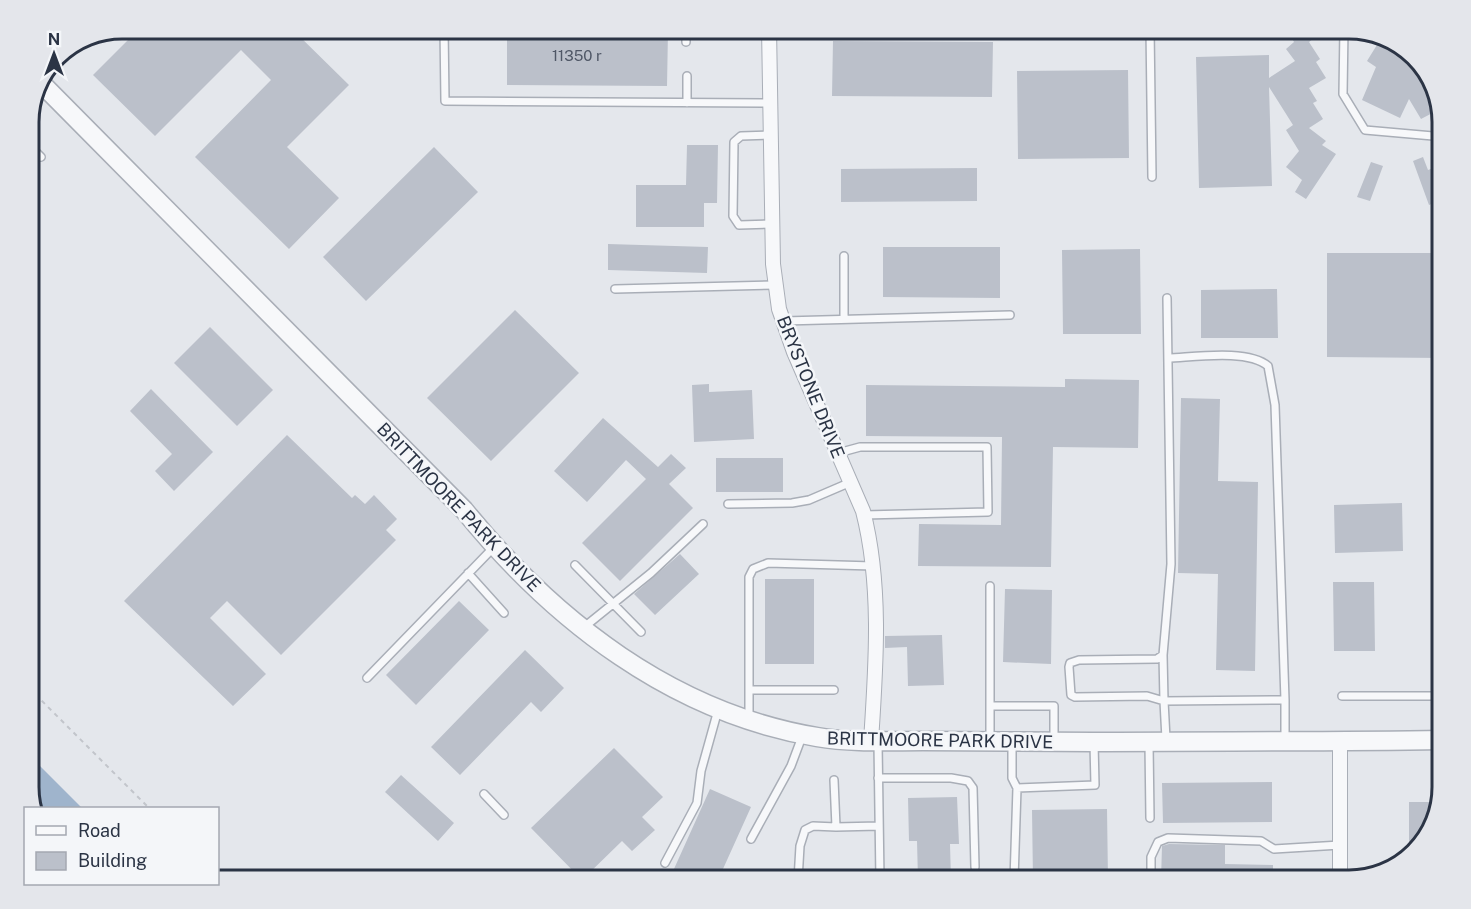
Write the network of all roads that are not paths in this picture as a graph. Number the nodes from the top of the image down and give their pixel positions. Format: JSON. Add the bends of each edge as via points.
{"nodes":[{"id":1,"x":444,"y":39,"type":"edge"},
{"id":2,"x":687,"y":39,"type":"edge"},
{"id":3,"x":769,"y":39,"type":"edge"},
{"id":4,"x":1150,"y":39,"type":"edge"},
{"id":5,"x":1344,"y":39,"type":"edge"},
{"id":6,"x":687,"y":42,"type":"dead end"},
{"id":7,"x":687,"y":76,"type":"dead end"},
{"id":8,"x":46,"y":87,"type":"edge"},
{"id":9,"x":687,"y":103,"type":"junction"},
{"id":10,"x":770,"y":103,"type":"junction"},
{"id":11,"x":771,"y":135,"type":"junction"},
{"id":12,"x":1432,"y":135,"type":"edge"},
{"id":13,"x":1152,"y":177,"type":"dead end"},
{"id":14,"x":773,"y":224,"type":"junction"},
{"id":15,"x":844,"y":256,"type":"dead end"},
{"id":16,"x":776,"y":285,"type":"junction"},
{"id":17,"x":615,"y":289,"type":"dead end"},
{"id":18,"x":1167,"y":298,"type":"dead end"},
{"id":19,"x":1010,"y":315,"type":"dead end"},
{"id":20,"x":844,"y":318,"type":"junction"},
{"id":21,"x":783,"y":321,"type":"junction"},
{"id":22,"x":1168,"y":358,"type":"junction"},
{"id":23,"x":838,"y":453,"type":"junction"},
{"id":24,"x":850,"y":482,"type":"junction"},
{"id":25,"x":728,"y":504,"type":"dead end"},
{"id":26,"x":864,"y":515,"type":"junction"},
{"id":27,"x":703,"y":524,"type":"dead end"},
{"id":28,"x":494,"y":547,"type":"junction"},
{"id":29,"x":575,"y":565,"type":"dead end"},
{"id":30,"x":873,"y":566,"type":"junction"},
{"id":31,"x":468,"y":573,"type":"junction"},
{"id":32,"x":990,"y":586,"type":"dead end"},
{"id":33,"x":612,"y":604,"type":"junction"},
{"id":34,"x":504,"y":613,"type":"dead end"},
{"id":35,"x":583,"y":628,"type":"junction"},
{"id":36,"x":641,"y":632,"type":"dead end"},
{"id":37,"x":1163,"y":655,"type":"junction"},
{"id":38,"x":367,"y":678,"type":"dead end"},
{"id":39,"x":749,"y":690,"type":"junction"},
{"id":40,"x":834,"y":690,"type":"dead end"},
{"id":41,"x":1342,"y":696,"type":"dead end"},
{"id":42,"x":1432,"y":696,"type":"edge"},
{"id":43,"x":1285,"y":700,"type":"junction"},
{"id":44,"x":1164,"y":701,"type":"junction"},
{"id":45,"x":990,"y":706,"type":"junction"},
{"id":46,"x":718,"y":710,"type":"junction"},
{"id":47,"x":748,"y":721,"type":"junction"},
{"id":48,"x":803,"y":734,"type":"junction"},
{"id":49,"x":1432,"y":740,"type":"edge"},
{"id":50,"x":874,"y":741,"type":"junction"},
{"id":51,"x":990,"y":742,"type":"junction"},
{"id":52,"x":1012,"y":742,"type":"junction"},
{"id":53,"x":1054,"y":742,"type":"junction"},
{"id":54,"x":1094,"y":742,"type":"junction"},
{"id":55,"x":1158,"y":742,"type":"junction"},
{"id":56,"x":1340,"y":742,"type":"junction"},
{"id":57,"x":1285,"y":743,"type":"junction"},
{"id":58,"x":878,"y":778,"type":"junction"},
{"id":59,"x":834,"y":780,"type":"dead end"},
{"id":60,"x":1017,"y":788,"type":"junction"},
{"id":61,"x":484,"y":794,"type":"dead end"},
{"id":62,"x":504,"y":815,"type":"dead end"},
{"id":63,"x":1150,"y":818,"type":"dead end"},
{"id":64,"x":879,"y":826,"type":"junction"},
{"id":65,"x":836,"y":827,"type":"junction"},
{"id":66,"x":751,"y":839,"type":"dead end"},
{"id":67,"x":1340,"y":846,"type":"junction"},
{"id":68,"x":665,"y":863,"type":"dead end"},
{"id":69,"x":975,"y":867,"type":"dead end"},
{"id":70,"x":799,"y":870,"type":"edge"},
{"id":71,"x":880,"y":870,"type":"edge"},
{"id":72,"x":1014,"y":870,"type":"edge"},
{"id":73,"x":1151,"y":870,"type":"edge"},
{"id":74,"x":1340,"y":870,"type":"edge"}],
"edges":[{"from":1,"to":9,"type":"lane","via":[[445,101]]},
{"from":2,"to":6,"type":"lane"},
{"from":3,"to":10,"type":"street","name":"BRYSTONE DRIVE"},
{"from":4,"to":13,"type":"lane"},
{"from":5,"to":12,"type":"lane","via":[[1343,93],[1365,130]]},
{"from":7,"to":9,"type":"lane"},
{"from":8,"to":28,"type":"street","name":"BRITTMOORE PARK DRIVE","via":[[464,510]]},
{"from":9,"to":10,"type":"lane"},
{"from":10,"to":11,"type":"street","name":"BRYSTONE DRIVE"},
{"from":11,"to":14,"type":"street","name":"BRYSTONE DRIVE"},
{"from":11,"to":14,"type":"lane","via":[[749,135],[734,142],[733,216],[739,225]]},
{"from":14,"to":16,"type":"street","name":"BRYSTONE DRIVE"},
{"from":15,"to":20,"type":"lane"},
{"from":16,"to":17,"type":"lane"},
{"from":16,"to":21,"type":"street","name":"BRYSTONE DRIVE"},
{"from":18,"to":22,"type":"lane"},
{"from":19,"to":20,"type":"lane"},
{"from":20,"to":21,"type":"lane"},
{"from":21,"to":23,"type":"street","name":"BRYSTONE DRIVE"},
{"from":22,"to":37,"type":"lane","via":[[1171,564]]},
{"from":22,"to":43,"type":"lane","via":[[1244,356],[1260,359],[1268,366],[1275,405]]},
{"from":23,"to":24,"type":"street","name":"BRYSTONE DRIVE"},
{"from":23,"to":26,"type":"lane","via":[[860,447],[987,447],[988,512]]},
{"from":24,"to":25,"type":"lane","via":[[809,500]]},
{"from":24,"to":26,"type":"street","name":"BRYSTONE DRIVE"},
{"from":26,"to":30,"type":"street","name":"BRYSTONE DRIVE"},
{"from":27,"to":33,"type":"lane"},
{"from":28,"to":31,"type":"lane"},
{"from":28,"to":35,"type":"street","name":"BRITTMOORE PARK DRIVE"},
{"from":29,"to":33,"type":"lane"},
{"from":30,"to":39,"type":"lane","via":[[768,564],[753,569],[749,577]]},
{"from":30,"to":50,"type":"street","name":"BRYSTONE DRIVE"},
{"from":31,"to":34,"type":"lane"},
{"from":31,"to":38,"type":"lane"},
{"from":32,"to":45,"type":"lane"},
{"from":33,"to":35,"type":"lane"},
{"from":33,"to":36,"type":"lane"},
{"from":35,"to":46,"type":"street","name":"BRITTMOORE PARK DRIVE","via":[[631,665]]},
{"from":37,"to":44,"type":"lane"},
{"from":37,"to":44,"type":"lane","via":[[1157,659],[1074,661],[1069,667],[1069,689],[1075,697],[1147,696]]},
{"from":39,"to":40,"type":"lane"},
{"from":39,"to":47,"type":"lane"},
{"from":41,"to":42,"type":"lane"},
{"from":43,"to":44,"type":"lane"},
{"from":43,"to":57,"type":"lane"},
{"from":44,"to":55,"type":"lane"},
{"from":45,"to":51,"type":"lane"},
{"from":45,"to":53,"type":"lane","via":[[1054,706]]},
{"from":46,"to":47,"type":"street","name":"BRITTMOORE PARK DRIVE"},
{"from":46,"to":68,"type":"lane","via":[[701,771],[697,803]]},
{"from":47,"to":48,"type":"street","name":"BRITTMOORE PARK DRIVE"},
{"from":48,"to":50,"type":"street","name":"BRITTMOORE PARK DRIVE"},
{"from":48,"to":66,"type":"lane","via":[[791,766]]},
{"from":49,"to":56,"type":"street","name":"BRITTMOORE PARK DRIVE"},
{"from":50,"to":51,"type":"street","name":"BRITTMOORE PARK DRIVE"},
{"from":50,"to":58,"type":"lane"},
{"from":51,"to":52,"type":"street","name":"BRITTMOORE PARK DRIVE"},
{"from":52,"to":53,"type":"street","name":"BRITTMOORE PARK DRIVE"},
{"from":52,"to":60,"type":"lane","via":[[1012,778]]},
{"from":53,"to":54,"type":"street","name":"BRITTMOORE PARK DRIVE"},
{"from":54,"to":55,"type":"street","name":"BRITTMOORE PARK DRIVE"},
{"from":54,"to":60,"type":"lane","via":[[1095,785]]},
{"from":55,"to":57,"type":"street","name":"BRITTMOORE PARK DRIVE"},
{"from":55,"to":63,"type":"lane"},
{"from":56,"to":57,"type":"street","name":"BRITTMOORE PARK DRIVE"},
{"from":56,"to":67,"type":"street"},
{"from":58,"to":64,"type":"lane"},
{"from":58,"to":69,"type":"lane","via":[[968,781],[973,788]]},
{"from":59,"to":65,"type":"lane"},
{"from":60,"to":72,"type":"lane"},
{"from":61,"to":62,"type":"lane"},
{"from":64,"to":65,"type":"lane"},
{"from":64,"to":71,"type":"lane"},
{"from":65,"to":70,"type":"lane","via":[[813,826],[805,830]]},
{"from":67,"to":73,"type":"lane","via":[[1274,849],[1261,841],[1168,838],[1158,842],[1151,857]]},
{"from":67,"to":74,"type":"street"}]}
